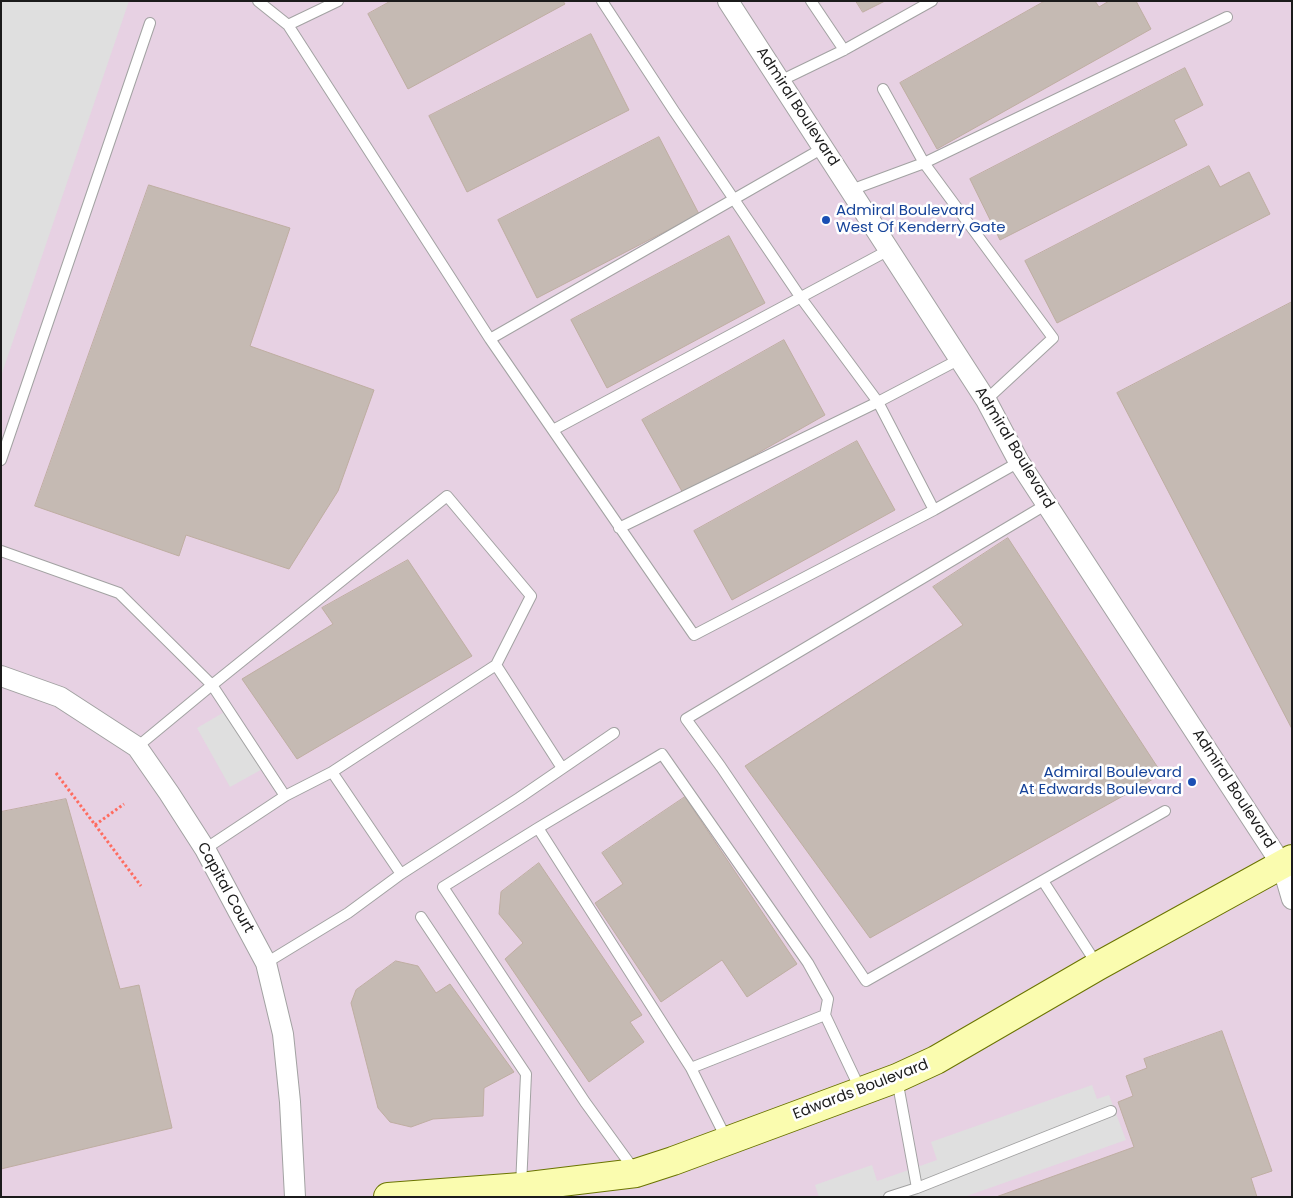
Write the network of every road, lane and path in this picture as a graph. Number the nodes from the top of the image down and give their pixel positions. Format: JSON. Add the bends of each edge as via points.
{"nodes":[{"id":1,"x":258,"y":1,"type":"edge"},
{"id":2,"x":338,"y":1,"type":"edge"},
{"id":3,"x":602,"y":1,"type":"edge"},
{"id":4,"x":728,"y":1,"type":"edge"},
{"id":5,"x":811,"y":1,"type":"edge"},
{"id":6,"x":932,"y":1,"type":"edge"},
{"id":7,"x":1227,"y":17,"type":"dead end"},
{"id":8,"x":150,"y":23,"type":"dead end"},
{"id":9,"x":288,"y":25,"type":"junction"},
{"id":10,"x":844,"y":50,"type":"junction"},
{"id":11,"x":780,"y":81,"type":"junction"},
{"id":12,"x":883,"y":89,"type":"dead end"},
{"id":13,"x":823,"y":148,"type":"junction"},
{"id":14,"x":924,"y":163,"type":"junction"},
{"id":15,"x":850,"y":190,"type":"junction"},
{"id":16,"x":734,"y":198,"type":"junction"},
{"id":17,"x":889,"y":250,"type":"junction"},
{"id":18,"x":801,"y":298,"type":"junction"},
{"id":19,"x":490,"y":339,"type":"junction"},
{"id":20,"x":960,"y":359,"type":"junction"},
{"id":21,"x":986,"y":400,"type":"junction"},
{"id":22,"x":878,"y":402,"type":"junction"},
{"id":23,"x":553,"y":430,"type":"junction"},
{"id":24,"x":1,"y":460,"type":"edge"},
{"id":25,"x":1019,"y":462,"type":"junction"},
{"id":26,"x":1047,"y":504,"type":"junction"},
{"id":27,"x":934,"y":510,"type":"junction"},
{"id":28,"x":619,"y":528,"type":"junction"},
{"id":29,"x":1,"y":551,"type":"edge"},
{"id":30,"x":496,"y":665,"type":"junction"},
{"id":31,"x":1,"y":676,"type":"edge"},
{"id":32,"x":212,"y":685,"type":"junction"},
{"id":33,"x":614,"y":733,"type":"dead end"},
{"id":34,"x":137,"y":746,"type":"junction"},
{"id":35,"x":562,"y":768,"type":"junction"},
{"id":36,"x":332,"y":772,"type":"junction"},
{"id":37,"x":56,"y":773,"type":"dead end"},
{"id":38,"x":285,"y":796,"type":"junction"},
{"id":39,"x":124,"y":804,"type":"dead end"},
{"id":40,"x":1164,"y":812,"type":"dead end"},
{"id":41,"x":95,"y":825,"type":"junction"},
{"id":42,"x":538,"y":828,"type":"junction"},
{"id":43,"x":205,"y":849,"type":"junction"},
{"id":44,"x":1287,"y":862,"type":"edge"},
{"id":45,"x":401,"y":874,"type":"junction"},
{"id":46,"x":1043,"y":880,"type":"junction"},
{"id":47,"x":141,"y":886,"type":"dead end"},
{"id":48,"x":1292,"y":899,"type":"edge"},
{"id":49,"x":421,"y":917,"type":"dead end"},
{"id":50,"x":266,"y":963,"type":"junction"},
{"id":51,"x":1098,"y":966,"type":"junction"},
{"id":52,"x":825,"y":1015,"type":"junction"},
{"id":53,"x":690,"y":1068,"type":"junction"},
{"id":54,"x":896,"y":1078,"type":"junction"},
{"id":55,"x":861,"y":1091,"type":"junction"},
{"id":56,"x":1111,"y":1111,"type":"dead end"},
{"id":57,"x":727,"y":1140,"type":"junction"},
{"id":58,"x":636,"y":1173,"type":"junction"},
{"id":59,"x":521,"y":1187,"type":"junction"},
{"id":60,"x":917,"y":1188,"type":"junction"},
{"id":61,"x":295,"y":1197,"type":"edge"},
{"id":62,"x":388,"y":1197,"type":"edge"},
{"id":63,"x":889,"y":1197,"type":"edge"}],
"edges":[{"from":1,"to":9,"type":"lane"},
{"from":2,"to":9,"type":"lane"},
{"from":3,"to":16,"type":"lane"},
{"from":4,"to":11,"type":"street","name":"Admiral Boulevard"},
{"from":5,"to":10,"type":"lane"},
{"from":6,"to":10,"type":"lane"},
{"from":7,"to":14,"type":"lane"},
{"from":8,"to":24,"type":"lane"},
{"from":9,"to":19,"type":"lane"},
{"from":10,"to":11,"type":"lane"},
{"from":11,"to":13,"type":"street","name":"Admiral Boulevard"},
{"from":12,"to":14,"type":"lane"},
{"from":13,"to":15,"type":"street","name":"Admiral Boulevard"},
{"from":13,"to":16,"type":"lane"},
{"from":14,"to":15,"type":"lane"},
{"from":14,"to":21,"type":"lane","via":[[1053,338]]},
{"from":15,"to":17,"type":"street","name":"Admiral Boulevard"},
{"from":16,"to":18,"type":"lane"},
{"from":16,"to":19,"type":"lane"},
{"from":17,"to":18,"type":"lane"},
{"from":17,"to":20,"type":"street","name":"Admiral Boulevard"},
{"from":18,"to":22,"type":"lane"},
{"from":18,"to":23,"type":"lane"},
{"from":19,"to":23,"type":"lane"},
{"from":20,"to":21,"type":"street","name":"Admiral Boulevard"},
{"from":20,"to":22,"type":"lane"},
{"from":21,"to":25,"type":"street","name":"Admiral Boulevard"},
{"from":22,"to":27,"type":"lane"},
{"from":22,"to":28,"type":"lane"},
{"from":23,"to":28,"type":"lane"},
{"from":25,"to":26,"type":"street","name":"Admiral Boulevard"},
{"from":25,"to":27,"type":"lane"},
{"from":26,"to":44,"type":"street","name":"Admiral Boulevard"},
{"from":26,"to":46,"type":"lane","via":[[686,719],[866,981]]},
{"from":27,"to":28,"type":"lane","via":[[694,635]]},
{"from":29,"to":32,"type":"lane","via":[[119,593]]},
{"from":30,"to":32,"type":"lane","via":[[530,596],[447,496]]},
{"from":30,"to":35,"type":"lane"},
{"from":30,"to":36,"type":"lane"},
{"from":31,"to":34,"type":"street","name":"Capital Court","via":[[60,697]]},
{"from":32,"to":34,"type":"lane"},
{"from":32,"to":38,"type":"lane"},
{"from":33,"to":35,"type":"lane"},
{"from":34,"to":43,"type":"street","name":"Capital Court"},
{"from":35,"to":45,"type":"lane"},
{"from":36,"to":38,"type":"lane"},
{"from":36,"to":45,"type":"lane"},
{"from":37,"to":41,"type":"path"},
{"from":38,"to":43,"type":"lane"},
{"from":39,"to":41,"type":"path"},
{"from":40,"to":46,"type":"lane"},
{"from":41,"to":47,"type":"path"},
{"from":42,"to":52,"type":"lane","via":[[662,754],[808,963],[828,999]]},
{"from":42,"to":53,"type":"lane"},
{"from":42,"to":58,"type":"lane","via":[[442,887]]},
{"from":43,"to":50,"type":"street","name":"Capital Court"},
{"from":44,"to":48,"type":"street","name":"Admiral Boulevard"},
{"from":44,"to":51,"type":"street","name":"Edwards Boulevard"},
{"from":45,"to":50,"type":"lane","via":[[348,913]]},
{"from":46,"to":51,"type":"lane"},
{"from":49,"to":59,"type":"lane","via":[[526,1074]]},
{"from":50,"to":61,"type":"street","name":"Capital Court","via":[[283,1034]]},
{"from":51,"to":54,"type":"street","name":"Edwards Boulevard","via":[[936,1060]]},
{"from":52,"to":53,"type":"lane"},
{"from":52,"to":55,"type":"lane"},
{"from":53,"to":57,"type":"lane"},
{"from":54,"to":55,"type":"street","name":"Edwards Boulevard"},
{"from":54,"to":60,"type":"lane"},
{"from":55,"to":57,"type":"street","name":"Edwards Boulevard"},
{"from":56,"to":60,"type":"lane"},
{"from":57,"to":58,"type":"street","name":"Edwards Boulevard"},
{"from":58,"to":59,"type":"street","name":"Edwards Boulevard"},
{"from":59,"to":62,"type":"street","name":"Edwards Boulevard"},
{"from":60,"to":63,"type":"lane"}]}
